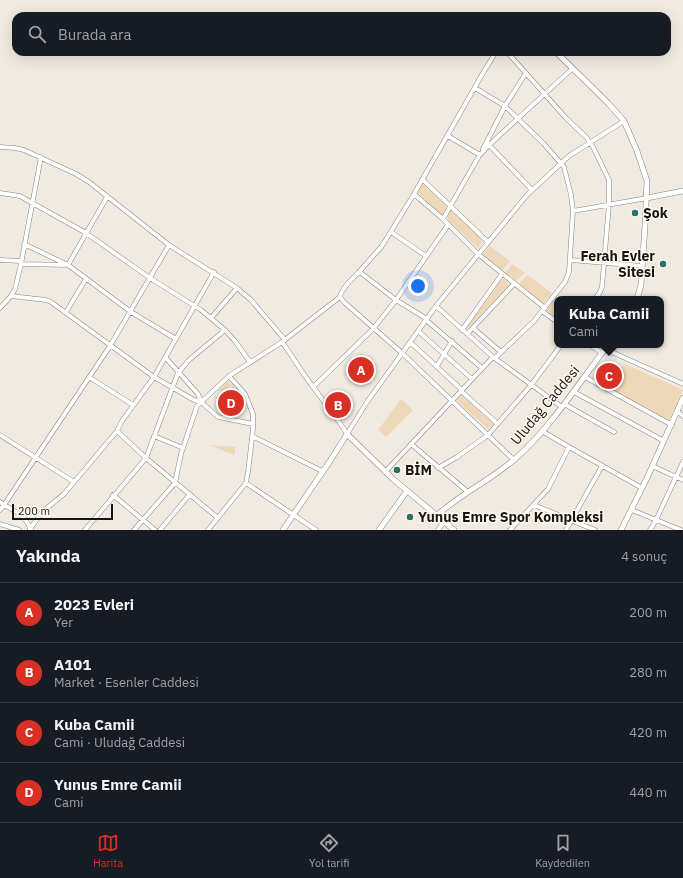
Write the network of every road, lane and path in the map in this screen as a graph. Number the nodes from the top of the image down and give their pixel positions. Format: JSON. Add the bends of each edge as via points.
{"nodes":[{"id":1,"x":494,"y":56,"type":"edge"},
{"id":2,"x":511,"y":56,"type":"edge"},
{"id":3,"x":560,"y":56,"type":"edge"},
{"id":4,"x":573,"y":68,"type":"junction"},
{"id":5,"x":526,"y":73,"type":"junction"},
{"id":6,"x":475,"y":88,"type":"junction"},
{"id":7,"x":545,"y":94,"type":"junction"},
{"id":8,"x":505,"y":106,"type":"junction"},
{"id":9,"x":518,"y":118,"type":"junction"},
{"id":10,"x":624,"y":121,"type":"junction"},
{"id":11,"x":448,"y":136,"type":"junction"},
{"id":12,"x":589,"y":142,"type":"junction"},
{"id":13,"x":489,"y":145,"type":"junction"},
{"id":14,"x":0,"y":147,"type":"edge"},
{"id":15,"x":479,"y":156,"type":"junction"},
{"id":16,"x":41,"y":158,"type":"junction"},
{"id":17,"x":560,"y":163,"type":"junction"},
{"id":18,"x":423,"y":180,"type":"junction"},
{"id":19,"x":532,"y":190,"type":"junction"},
{"id":20,"x":683,"y":191,"type":"edge"},
{"id":21,"x":0,"y":193,"type":"edge"},
{"id":22,"x":414,"y":194,"type":"junction"},
{"id":23,"x":107,"y":196,"type":"junction"},
{"id":24,"x":646,"y":198,"type":"junction"},
{"id":25,"x":32,"y":203,"type":"junction"},
{"id":26,"x":609,"y":204,"type":"junction"},
{"id":27,"x":450,"y":206,"type":"junction"},
{"id":28,"x":573,"y":211,"type":"junction"},
{"id":29,"x":443,"y":219,"type":"junction"},
{"id":30,"x":448,"y":225,"type":"junction"},
{"id":31,"x":391,"y":232,"type":"junction"},
{"id":32,"x":86,"y":233,"type":"junction"},
{"id":33,"x":488,"y":242,"type":"junction"},
{"id":34,"x":24,"y":244,"type":"junction"},
{"id":35,"x":170,"y":245,"type":"junction"},
{"id":36,"x":478,"y":254,"type":"junction"},
{"id":37,"x":426,"y":256,"type":"junction"},
{"id":38,"x":0,"y":260,"type":"edge"},
{"id":39,"x":571,"y":260,"type":"junction"},
{"id":40,"x":21,"y":263,"type":"junction"},
{"id":41,"x":604,"y":263,"type":"junction"},
{"id":42,"x":68,"y":265,"type":"junction"},
{"id":43,"x":642,"y":266,"type":"junction"},
{"id":44,"x":214,"y":272,"type":"junction"},
{"id":45,"x":358,"y":273,"type":"junction"},
{"id":46,"x":502,"y":274,"type":"junction"},
{"id":47,"x":150,"y":278,"type":"junction"},
{"id":48,"x":86,"y":279,"type":"junction"},
{"id":49,"x":514,"y":284,"type":"junction"},
{"id":50,"x":237,"y":288,"type":"junction"},
{"id":51,"x":11,"y":296,"type":"junction"},
{"id":52,"x":556,"y":296,"type":"edge"},
{"id":53,"x":597,"y":296,"type":"edge"},
{"id":54,"x":638,"y":296,"type":"edge"},
{"id":55,"x":340,"y":297,"type":"junction"},
{"id":56,"x":554,"y":299,"type":"edge"},
{"id":57,"x":396,"y":300,"type":"junction"},
{"id":58,"x":195,"y":306,"type":"junction"},
{"id":59,"x":436,"y":306,"type":"junction"},
{"id":60,"x":0,"y":308,"type":"edge"},
{"id":61,"x":544,"y":310,"type":"junction"},
{"id":62,"x":66,"y":312,"type":"junction"},
{"id":63,"x":131,"y":312,"type":"junction"},
{"id":64,"x":211,"y":318,"type":"junction"},
{"id":65,"x":427,"y":319,"type":"junction"},
{"id":66,"x":554,"y":319,"type":"edge"},
{"id":67,"x":473,"y":328,"type":"junction"},
{"id":68,"x":373,"y":329,"type":"junction"},
{"id":69,"x":225,"y":330,"type":"junction"},
{"id":70,"x":462,"y":330,"type":"junction"},
{"id":71,"x":418,"y":331,"type":"junction"},
{"id":72,"x":467,"y":334,"type":"junction"},
{"id":73,"x":176,"y":339,"type":"junction"},
{"id":74,"x":283,"y":341,"type":"junction"},
{"id":75,"x":452,"y":341,"type":"junction"},
{"id":76,"x":410,"y":342,"type":"junction"},
{"id":77,"x":110,"y":346,"type":"junction"},
{"id":78,"x":559,"y":348,"type":"edge"},
{"id":79,"x":605,"y":349,"type":"edge"},
{"id":80,"x":501,"y":352,"type":"junction"},
{"id":81,"x":402,"y":353,"type":"junction"},
{"id":82,"x":444,"y":354,"type":"junction"},
{"id":83,"x":494,"y":357,"type":"junction"},
{"id":84,"x":166,"y":358,"type":"junction"},
{"id":85,"x":250,"y":362,"type":"junction"},
{"id":86,"x":437,"y":366,"type":"junction"},
{"id":87,"x":482,"y":368,"type":"junction"},
{"id":88,"x":178,"y":373,"type":"junction"},
{"id":89,"x":229,"y":376,"type":"junction"},
{"id":90,"x":89,"y":377,"type":"junction"},
{"id":91,"x":154,"y":377,"type":"junction"},
{"id":92,"x":585,"y":377,"type":"junction"},
{"id":93,"x":472,"y":379,"type":"junction"},
{"id":94,"x":532,"y":384,"type":"junction"},
{"id":95,"x":683,"y":384,"type":"edge"},
{"id":96,"x":172,"y":387,"type":"junction"},
{"id":97,"x":313,"y":387,"type":"junction"},
{"id":98,"x":462,"y":390,"type":"junction"},
{"id":99,"x":574,"y":392,"type":"junction"},
{"id":100,"x":683,"y":398,"type":"edge"},
{"id":101,"x":452,"y":401,"type":"junction"},
{"id":102,"x":201,"y":402,"type":"junction"},
{"id":103,"x":133,"y":405,"type":"junction"},
{"id":104,"x":563,"y":406,"type":"junction"},
{"id":105,"x":678,"y":412,"type":"junction"},
{"id":106,"x":683,"y":416,"type":"edge"},
{"id":107,"x":253,"y":424,"type":"junction"},
{"id":108,"x":498,"y":424,"type":"junction"},
{"id":109,"x":672,"y":425,"type":"junction"},
{"id":110,"x":116,"y":430,"type":"junction"},
{"id":111,"x":542,"y":431,"type":"junction"},
{"id":112,"x":614,"y":432,"type":"dead end"},
{"id":113,"x":346,"y":434,"type":"junction"},
{"id":114,"x":0,"y":435,"type":"edge"},
{"id":115,"x":488,"y":435,"type":"junction"},
{"id":116,"x":154,"y":436,"type":"junction"},
{"id":117,"x":252,"y":436,"type":"junction"},
{"id":118,"x":664,"y":441,"type":"junction"},
{"id":119,"x":411,"y":444,"type":"junction"},
{"id":120,"x":568,"y":447,"type":"junction"},
{"id":121,"x":183,"y":448,"type":"junction"},
{"id":122,"x":35,"y":458,"type":"junction"},
{"id":123,"x":146,"y":458,"type":"junction"},
{"id":124,"x":514,"y":460,"type":"junction"},
{"id":125,"x":683,"y":462,"type":"edge"},
{"id":126,"x":602,"y":466,"type":"junction"},
{"id":127,"x":652,"y":466,"type":"junction"},
{"id":128,"x":438,"y":468,"type":"junction"},
{"id":129,"x":322,"y":471,"type":"junction"},
{"id":130,"x":385,"y":472,"type":"junction"},
{"id":131,"x":676,"y":477,"type":"junction"},
{"id":132,"x":683,"y":480,"type":"edge"},
{"id":133,"x":74,"y":482,"type":"junction"},
{"id":134,"x":175,"y":482,"type":"junction"},
{"id":135,"x":246,"y":483,"type":"junction"},
{"id":136,"x":642,"y":488,"type":"junction"},
{"id":137,"x":407,"y":492,"type":"junction"},
{"id":138,"x":468,"y":492,"type":"junction"},
{"id":139,"x":190,"y":494,"type":"junction"},
{"id":140,"x":113,"y":495,"type":"junction"},
{"id":141,"x":2,"y":503,"type":"edge"},
{"id":142,"x":534,"y":504,"type":"junction"},
{"id":143,"x":0,"y":510,"type":"edge"},
{"id":144,"x":632,"y":510,"type":"junction"},
{"id":145,"x":293,"y":515,"type":"junction"},
{"id":146,"x":436,"y":516,"type":"junction"},
{"id":147,"x":218,"y":518,"type":"junction"},
{"id":148,"x":143,"y":520,"type":"junction"},
{"id":149,"x":573,"y":520,"type":"junction"},
{"id":150,"x":656,"y":520,"type":"junction"},
{"id":151,"x":444,"y":522,"type":"junction"},
{"id":152,"x":0,"y":524,"type":"edge"},
{"id":153,"x":30,"y":529,"type":"edge"},
{"id":154,"x":20,"y":530,"type":"edge"},
{"id":155,"x":85,"y":530,"type":"edge"},
{"id":156,"x":134,"y":530,"type":"edge"},
{"id":157,"x":155,"y":530,"type":"edge"},
{"id":158,"x":160,"y":530,"type":"edge"},
{"id":159,"x":208,"y":530,"type":"edge"},
{"id":160,"x":283,"y":530,"type":"edge"},
{"id":161,"x":316,"y":530,"type":"edge"},
{"id":162,"x":379,"y":530,"type":"edge"},
{"id":163,"x":438,"y":530,"type":"edge"},
{"id":164,"x":454,"y":530,"type":"edge"},
{"id":165,"x":510,"y":530,"type":"edge"},
{"id":166,"x":566,"y":530,"type":"edge"},
{"id":167,"x":595,"y":530,"type":"edge"},
{"id":168,"x":621,"y":530,"type":"edge"},
{"id":169,"x":650,"y":530,"type":"edge"},
{"id":170,"x":681,"y":530,"type":"edge"}],
"edges":[{"from":1,"to":6,"type":"street"},
{"from":2,"to":5,"type":"street"},
{"from":3,"to":4,"type":"street"},
{"from":4,"to":7,"type":"street"},
{"from":4,"to":10,"type":"street"},
{"from":5,"to":7,"type":"street"},
{"from":5,"to":8,"type":"street"},
{"from":6,"to":8,"type":"street"},
{"from":6,"to":11,"type":"street"},
{"from":7,"to":9,"type":"street"},
{"from":7,"to":12,"type":"street"},
{"from":8,"to":9,"type":"street"},
{"from":8,"to":15,"type":"street"},
{"from":9,"to":13,"type":"street"},
{"from":9,"to":17,"type":"street"},
{"from":10,"to":12,"type":"street"},
{"from":10,"to":24,"type":"street","via":[[646,181]]},
{"from":11,"to":15,"type":"street"},
{"from":11,"to":18,"type":"street"},
{"from":12,"to":17,"type":"street"},
{"from":12,"to":26,"type":"street","via":[[609,180]]},
{"from":13,"to":15,"type":"street"},
{"from":13,"to":19,"type":"street"},
{"from":14,"to":16,"type":"street","via":[[19,149]]},
{"from":15,"to":27,"type":"street"},
{"from":16,"to":23,"type":"street","via":[[76,174]]},
{"from":16,"to":25,"type":"street"},
{"from":17,"to":19,"type":"street"},
{"from":17,"to":28,"type":"street","via":[[564,167],[570,188]]},
{"from":18,"to":22,"type":"street"},
{"from":18,"to":27,"type":"street"},
{"from":19,"to":33,"type":"street"},
{"from":20,"to":24,"type":"street"},
{"from":21,"to":25,"type":"street","via":[[20,196]]},
{"from":22,"to":29,"type":"street"},
{"from":22,"to":31,"type":"street"},
{"from":23,"to":32,"type":"street"},
{"from":23,"to":35,"type":"street"},
{"from":24,"to":26,"type":"street"},
{"from":24,"to":43,"type":"street"},
{"from":25,"to":32,"type":"street"},
{"from":25,"to":34,"type":"street"},
{"from":26,"to":28,"type":"street"},
{"from":26,"to":41,"type":"street"},
{"from":27,"to":29,"type":"street"},
{"from":27,"to":33,"type":"street"},
{"from":28,"to":39,"type":"street"},
{"from":29,"to":30,"type":"street"},
{"from":30,"to":36,"type":"street"},
{"from":30,"to":37,"type":"street"},
{"from":31,"to":37,"type":"street"},
{"from":31,"to":45,"type":"street"},
{"from":32,"to":42,"type":"street"},
{"from":32,"to":47,"type":"street"},
{"from":33,"to":36,"type":"street"},
{"from":34,"to":40,"type":"street"},
{"from":34,"to":42,"type":"street"},
{"from":35,"to":44,"type":"street"},
{"from":35,"to":47,"type":"street"},
{"from":36,"to":46,"type":"street"},
{"from":36,"to":59,"type":"street"},
{"from":37,"to":57,"type":"street"},
{"from":38,"to":40,"type":"street"},
{"from":39,"to":41,"type":"street"},
{"from":39,"to":52,"type":"street","via":[[565,282]]},
{"from":40,"to":42,"type":"street"},
{"from":40,"to":51,"type":"street"},
{"from":41,"to":43,"type":"street"},
{"from":41,"to":53,"type":"street","via":[[602,286]]},
{"from":42,"to":48,"type":"street"},
{"from":43,"to":54,"type":"street"},
{"from":44,"to":50,"type":"street"},
{"from":44,"to":58,"type":"street"},
{"from":45,"to":55,"type":"street"},
{"from":45,"to":57,"type":"street"},
{"from":46,"to":49,"type":"street"},
{"from":46,"to":70,"type":"street"},
{"from":47,"to":58,"type":"street"},
{"from":47,"to":63,"type":"street"},
{"from":48,"to":62,"type":"street"},
{"from":48,"to":63,"type":"street"},
{"from":49,"to":61,"type":"street"},
{"from":49,"to":67,"type":"street"},
{"from":50,"to":64,"type":"street"},
{"from":50,"to":74,"type":"street","via":[[251,300]]},
{"from":51,"to":60,"type":"street"},
{"from":51,"to":62,"type":"street","via":[[46,300]]},
{"from":55,"to":68,"type":"street"},
{"from":55,"to":74,"type":"street"},
{"from":56,"to":61,"type":"street"},
{"from":57,"to":65,"type":"street"},
{"from":57,"to":68,"type":"street"},
{"from":58,"to":64,"type":"street"},
{"from":58,"to":73,"type":"street"},
{"from":59,"to":65,"type":"street"},
{"from":59,"to":70,"type":"street"},
{"from":61,"to":66,"type":"street"},
{"from":61,"to":80,"type":"street"},
{"from":62,"to":77,"type":"street"},
{"from":63,"to":73,"type":"street"},
{"from":63,"to":77,"type":"street"},
{"from":64,"to":69,"type":"street"},
{"from":65,"to":71,"type":"street"},
{"from":65,"to":75,"type":"street"},
{"from":67,"to":72,"type":"street"},
{"from":67,"to":80,"type":"street"},
{"from":68,"to":81,"type":"street"},
{"from":68,"to":97,"type":"street"},
{"from":69,"to":85,"type":"street"},
{"from":69,"to":88,"type":"street","via":[[188,360]]},
{"from":70,"to":72,"type":"street"},
{"from":71,"to":76,"type":"street"},
{"from":71,"to":82,"type":"street"},
{"from":72,"to":83,"type":"street"},
{"from":73,"to":84,"type":"street"},
{"from":74,"to":85,"type":"street"},
{"from":74,"to":97,"type":"street"},
{"from":75,"to":82,"type":"street"},
{"from":75,"to":87,"type":"street"},
{"from":76,"to":81,"type":"street"},
{"from":76,"to":86,"type":"street"},
{"from":77,"to":90,"type":"street"},
{"from":77,"to":91,"type":"street"},
{"from":78,"to":94,"type":"street"},
{"from":79,"to":92,"type":"street","name":"Uludağ Caddesi"},
{"from":79,"to":95,"type":"street"},
{"from":80,"to":83,"type":"street"},
{"from":81,"to":101,"type":"street"},
{"from":81,"to":113,"type":"street"},
{"from":82,"to":86,"type":"street"},
{"from":82,"to":93,"type":"street"},
{"from":83,"to":87,"type":"street"},
{"from":83,"to":94,"type":"street"},
{"from":84,"to":88,"type":"street"},
{"from":84,"to":91,"type":"street"},
{"from":85,"to":89,"type":"street"},
{"from":86,"to":98,"type":"street"},
{"from":87,"to":93,"type":"street"},
{"from":88,"to":96,"type":"street"},
{"from":88,"to":102,"type":"street","via":[[198,394]]},
{"from":89,"to":102,"type":"street"},
{"from":89,"to":107,"type":"street","via":[[246,394],[253,414]]},
{"from":90,"to":103,"type":"street"},
{"from":90,"to":122,"type":"street"},
{"from":91,"to":96,"type":"street"},
{"from":91,"to":103,"type":"street"},
{"from":92,"to":99,"type":"street","name":"Uludağ Caddesi"},
{"from":92,"to":109,"type":"street"},
{"from":93,"to":98,"type":"street"},
{"from":94,"to":104,"type":"street"},
{"from":94,"to":108,"type":"street"},
{"from":96,"to":102,"type":"street"},
{"from":96,"to":116,"type":"street"},
{"from":97,"to":113,"type":"street"},
{"from":98,"to":101,"type":"street"},
{"from":98,"to":108,"type":"street"},
{"from":99,"to":104,"type":"street","name":"Uludağ Caddesi"},
{"from":99,"to":118,"type":"street"},
{"from":100,"to":105,"type":"street"},
{"from":101,"to":115,"type":"street"},
{"from":101,"to":119,"type":"street"},
{"from":102,"to":107,"type":"street","via":[[218,416]]},
{"from":102,"to":121,"type":"street","via":[[197,406]]},
{"from":103,"to":110,"type":"street"},
{"from":104,"to":111,"type":"street","name":"Uludağ Caddesi"},
{"from":104,"to":112,"type":"street"},
{"from":105,"to":106,"type":"street"},
{"from":105,"to":109,"type":"street"},
{"from":107,"to":117,"type":"street"},
{"from":108,"to":115,"type":"street"},
{"from":109,"to":118,"type":"street"},
{"from":110,"to":123,"type":"street"},
{"from":110,"to":133,"type":"street"},
{"from":111,"to":120,"type":"street"},
{"from":111,"to":124,"type":"street","name":"Uludağ Caddesi"},
{"from":113,"to":129,"type":"street"},
{"from":113,"to":130,"type":"street"},
{"from":114,"to":122,"type":"street"},
{"from":115,"to":124,"type":"street"},
{"from":115,"to":128,"type":"street"},
{"from":116,"to":121,"type":"street"},
{"from":116,"to":123,"type":"street"},
{"from":117,"to":129,"type":"street"},
{"from":117,"to":135,"type":"street"},
{"from":118,"to":127,"type":"street"},
{"from":119,"to":128,"type":"street"},
{"from":119,"to":130,"type":"street"},
{"from":120,"to":126,"type":"street"},
{"from":120,"to":142,"type":"street","via":[[548,489]]},
{"from":121,"to":134,"type":"street"},
{"from":122,"to":133,"type":"street"},
{"from":122,"to":141,"type":"street"},
{"from":123,"to":134,"type":"street"},
{"from":123,"to":140,"type":"street"},
{"from":124,"to":138,"type":"street","name":"Uludağ Caddesi"},
{"from":125,"to":131,"type":"street"},
{"from":126,"to":136,"type":"street"},
{"from":126,"to":149,"type":"street"},
{"from":127,"to":131,"type":"street"},
{"from":127,"to":136,"type":"street"},
{"from":128,"to":138,"type":"street"},
{"from":129,"to":145,"type":"street"},
{"from":130,"to":137,"type":"street"},
{"from":131,"to":132,"type":"street"},
{"from":131,"to":150,"type":"street"},
{"from":133,"to":153,"type":"street","via":[[42,512]]},
{"from":134,"to":139,"type":"street"},
{"from":134,"to":148,"type":"street"},
{"from":135,"to":145,"type":"street"},
{"from":135,"to":147,"type":"street"},
{"from":136,"to":144,"type":"street"},
{"from":137,"to":146,"type":"street"},
{"from":137,"to":162,"type":"street"},
{"from":138,"to":146,"type":"street","name":"Uludağ Caddesi","via":[[448,504]]},
{"from":139,"to":147,"type":"street"},
{"from":139,"to":158,"type":"street"},
{"from":140,"to":148,"type":"street"},
{"from":140,"to":155,"type":"street"},
{"from":141,"to":143,"type":"street"},
{"from":141,"to":153,"type":"street","via":[[22,516]]},
{"from":142,"to":149,"type":"street"},
{"from":142,"to":165,"type":"street"},
{"from":144,"to":150,"type":"street"},
{"from":144,"to":168,"type":"street"},
{"from":145,"to":160,"type":"street"},
{"from":145,"to":161,"type":"street"},
{"from":146,"to":151,"type":"street"},
{"from":147,"to":159,"type":"street"},
{"from":148,"to":156,"type":"street"},
{"from":148,"to":157,"type":"street"},
{"from":149,"to":166,"type":"street"},
{"from":149,"to":167,"type":"street"},
{"from":150,"to":169,"type":"street"},
{"from":150,"to":170,"type":"street"},
{"from":151,"to":163,"type":"street"},
{"from":151,"to":164,"type":"street"},
{"from":152,"to":154,"type":"street"}]}
